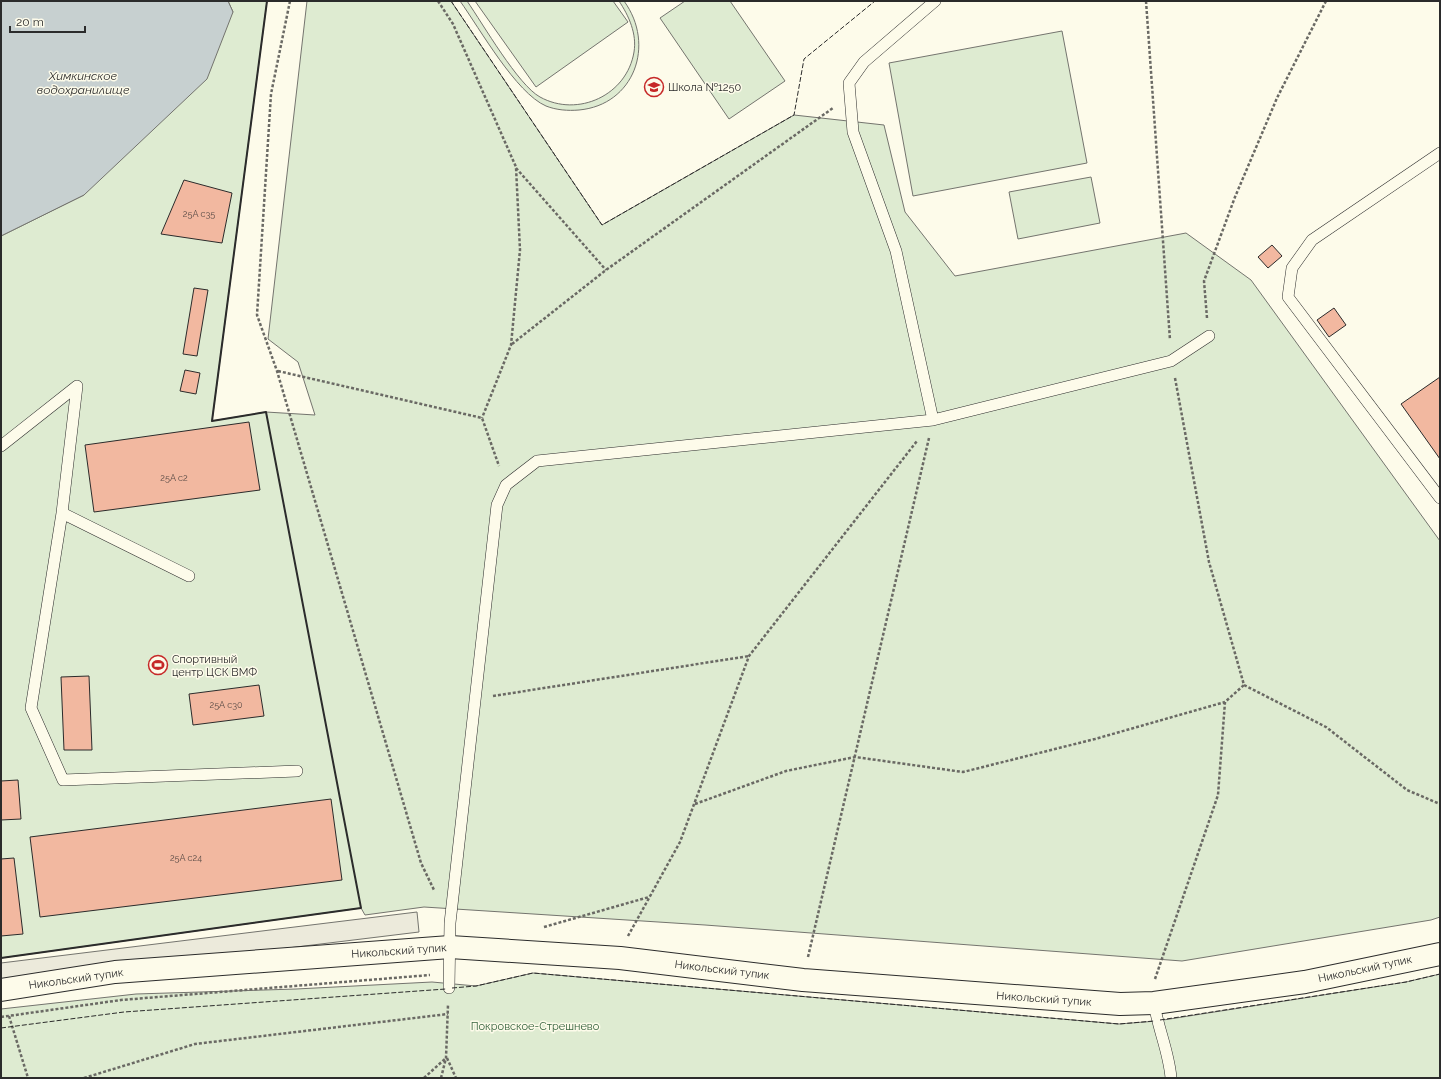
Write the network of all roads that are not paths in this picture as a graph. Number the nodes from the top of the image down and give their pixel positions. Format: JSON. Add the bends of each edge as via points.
{"nodes":[{"id":1,"x":935,"y":1,"type":"edge"},
{"id":2,"x":1440,"y":153,"type":"edge"},
{"id":3,"x":1209,"y":336,"type":"road end"},
{"id":4,"x":933,"y":420,"type":"junction"},
{"id":5,"x":1,"y":446,"type":"edge"},
{"id":6,"x":1440,"y":498,"type":"edge"},
{"id":7,"x":62,"y":513,"type":"junction"},
{"id":8,"x":189,"y":576,"type":"dead end"},
{"id":9,"x":297,"y":771,"type":"dead end"},
{"id":10,"x":450,"y":947,"type":"junction"},
{"id":11,"x":1440,"y":954,"type":"edge"},
{"id":12,"x":448,"y":988,"type":"road end"},
{"id":13,"x":1,"y":990,"type":"edge"},
{"id":14,"x":1154,"y":1003,"type":"junction"},
{"id":15,"x":1171,"y":1078,"type":"edge"}],
"edges":[{"from":1,"to":4,"type":"lane","via":[[864,62],[849,83],[853,132],[896,251]]},
{"from":2,"to":6,"type":"lane","via":[[1312,240],[1292,268],[1288,297]]},
{"from":3,"to":4,"type":"lane","via":[[1171,361]]},
{"from":4,"to":10,"type":"lane","via":[[537,461],[506,485],[497,505],[450,923]]},
{"from":5,"to":7,"type":"lane","via":[[77,386]]},
{"from":7,"to":8,"type":"lane"},
{"from":7,"to":9,"type":"lane","via":[[31,708],[63,780]]},
{"from":10,"to":12,"type":"lane"},
{"from":10,"to":13,"type":"street","name":"Никольский тупик","via":[[115,972]]},
{"from":10,"to":14,"type":"street","name":"Никольский тупик","via":[[620,958],[803,980],[1120,1004]]},
{"from":11,"to":14,"type":"street","name":"Никольский тупик","via":[[1305,982]]},
{"from":14,"to":15,"type":"lane"}]}
